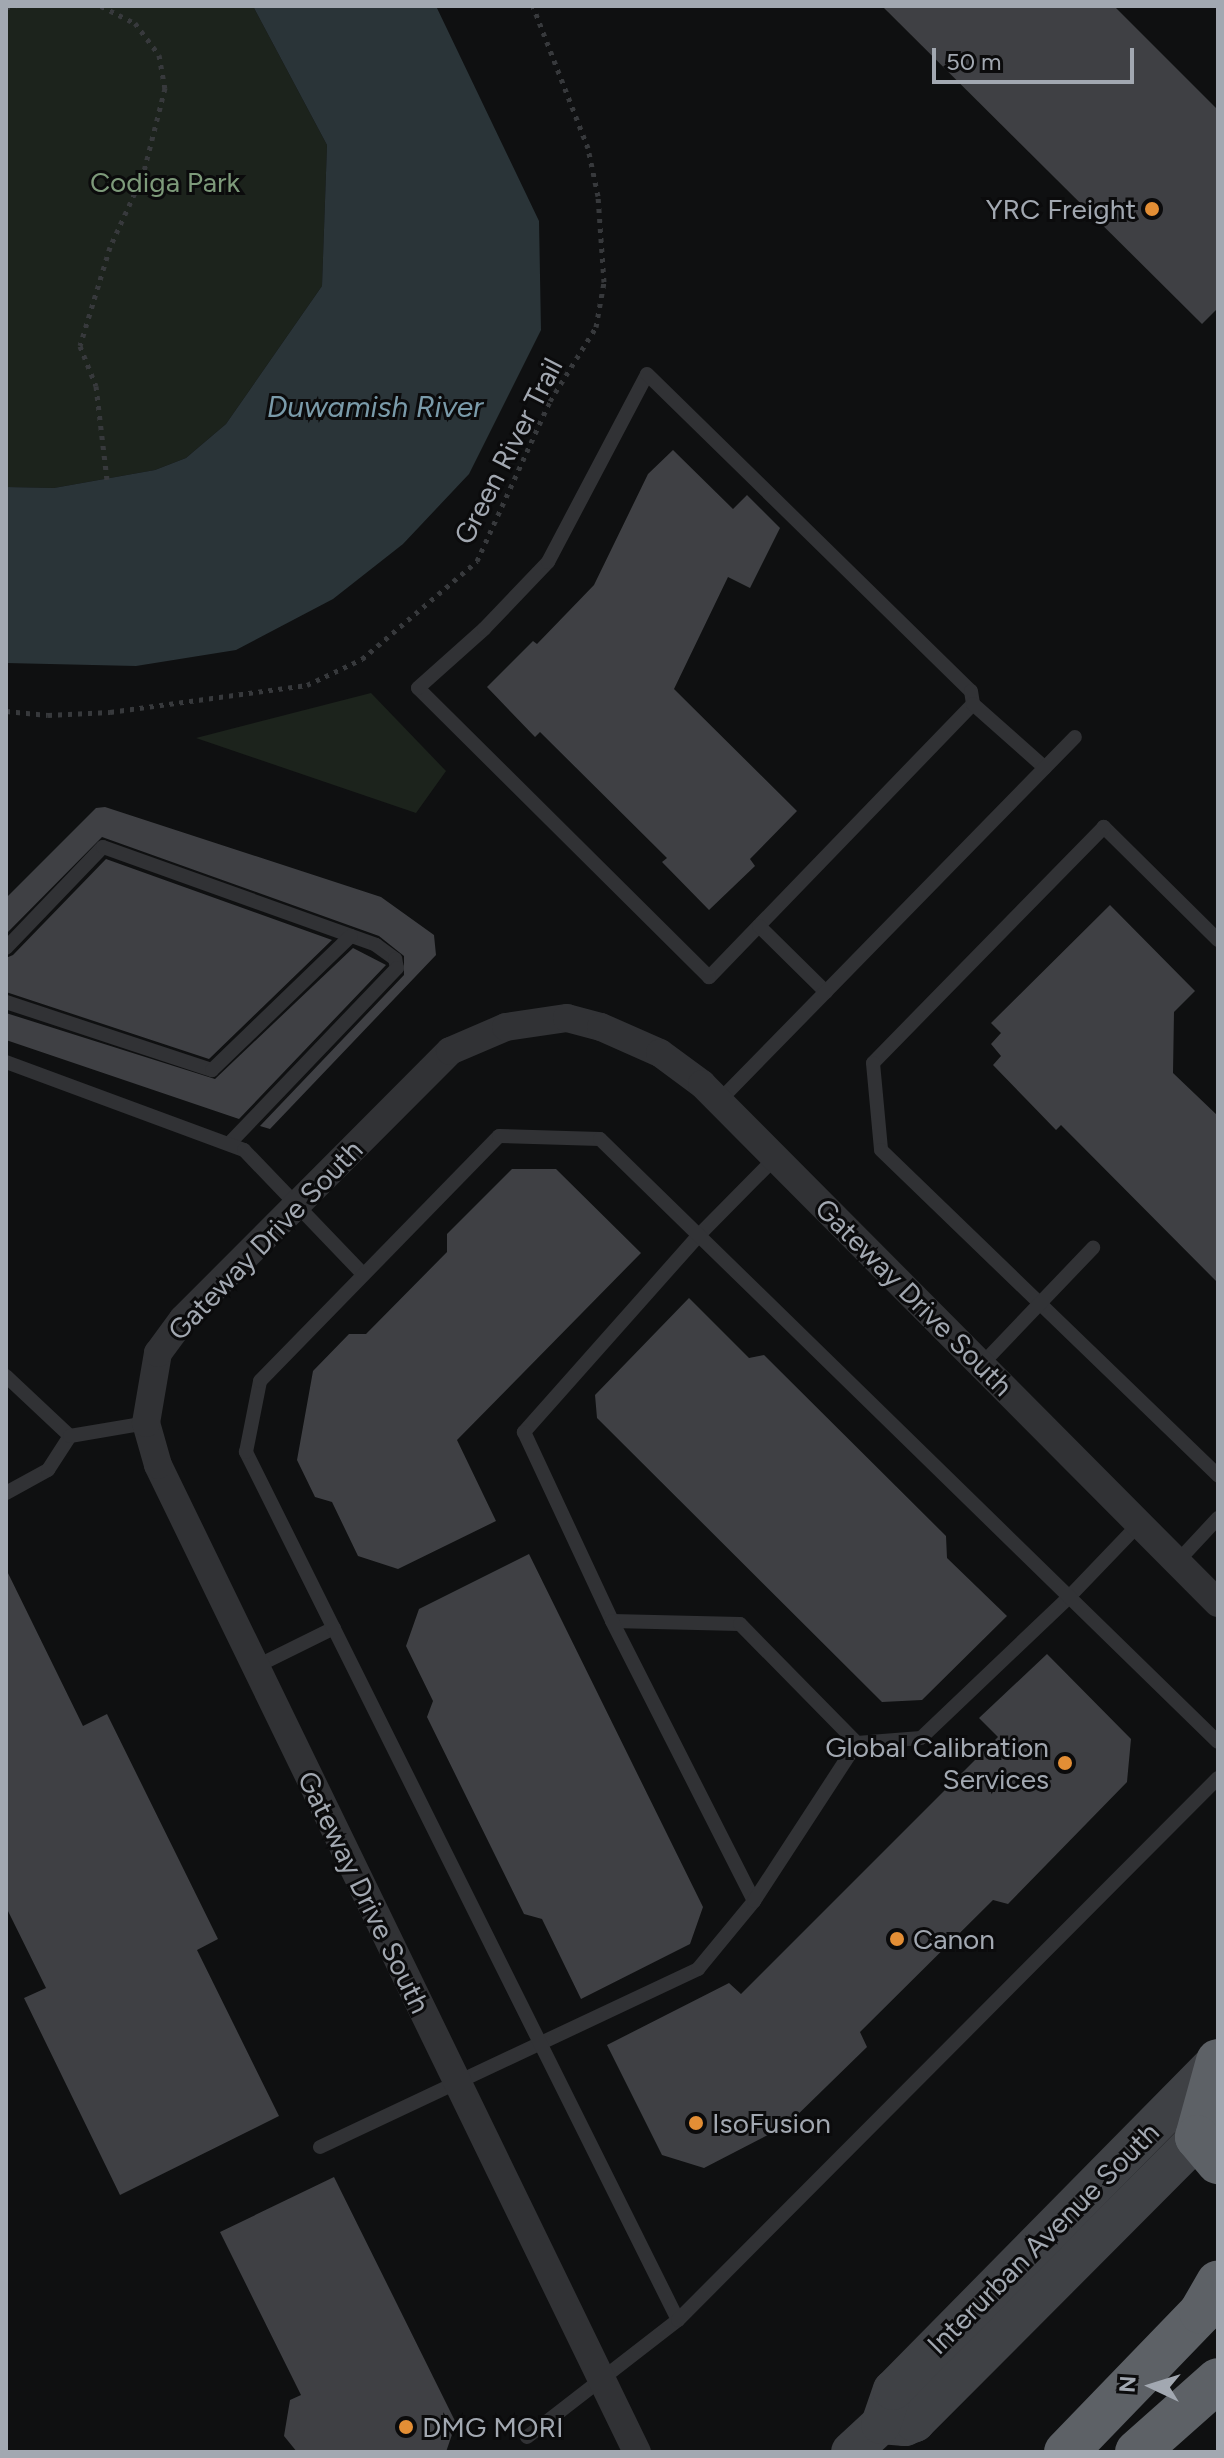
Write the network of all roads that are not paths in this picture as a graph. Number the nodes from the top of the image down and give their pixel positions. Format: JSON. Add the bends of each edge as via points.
{"nodes":[{"id":1,"x":973,"y":704,"type":"junction"},
{"id":2,"x":1075,"y":737,"type":"dead end"},
{"id":3,"x":1045,"y":768,"type":"junction"},
{"id":4,"x":759,"y":926,"type":"junction"},
{"id":5,"x":351,"y":936,"type":"junction"},
{"id":6,"x":1218,"y":940,"type":"edge"},
{"id":7,"x":6,"y":948,"type":"edge"},
{"id":8,"x":826,"y":992,"type":"junction"},
{"id":9,"x":6,"y":1002,"type":"edge"},
{"id":10,"x":6,"y":1062,"type":"edge"},
{"id":11,"x":719,"y":1101,"type":"junction"},
{"id":12,"x":229,"y":1144,"type":"junction"},
{"id":13,"x":775,"y":1158,"type":"junction"},
{"id":14,"x":295,"y":1203,"type":"junction"},
{"id":15,"x":699,"y":1235,"type":"junction"},
{"id":16,"x":1093,"y":1248,"type":"dead end"},
{"id":17,"x":363,"y":1274,"type":"junction"},
{"id":18,"x":1041,"y":1304,"type":"junction"},
{"id":19,"x":982,"y":1364,"type":"junction"},
{"id":20,"x":6,"y":1376,"type":"edge"},
{"id":21,"x":146,"y":1423,"type":"junction"},
{"id":22,"x":70,"y":1436,"type":"junction"},
{"id":23,"x":1218,"y":1476,"type":"edge"},
{"id":24,"x":6,"y":1493,"type":"edge"},
{"id":25,"x":1218,"y":1518,"type":"edge"},
{"id":26,"x":1139,"y":1524,"type":"junction"},
{"id":27,"x":1177,"y":1562,"type":"junction"},
{"id":28,"x":1069,"y":1597,"type":"junction"},
{"id":29,"x":1218,"y":1603,"type":"edge"},
{"id":30,"x":612,"y":1621,"type":"junction"},
{"id":31,"x":334,"y":1628,"type":"junction"},
{"id":32,"x":255,"y":1667,"type":"junction"},
{"id":33,"x":1218,"y":1742,"type":"edge"},
{"id":34,"x":857,"y":1743,"type":"junction"},
{"id":35,"x":1218,"y":1778,"type":"edge"},
{"id":36,"x":754,"y":1901,"type":"junction"},
{"id":37,"x":541,"y":2044,"type":"junction"},
{"id":38,"x":1218,"y":2060,"type":"edge"},
{"id":39,"x":456,"y":2081,"type":"junction"},
{"id":40,"x":1211,"y":2139,"type":"edge"},
{"id":41,"x":320,"y":2147,"type":"dead end"},
{"id":42,"x":1218,"y":2283,"type":"edge"},
{"id":43,"x":678,"y":2320,"type":"junction"},
{"id":44,"x":602,"y":2379,"type":"junction"},
{"id":45,"x":1218,"y":2380,"type":"edge"},
{"id":46,"x":881,"y":2424,"type":"junction"},
{"id":47,"x":527,"y":2437,"type":"dead end"},
{"id":48,"x":637,"y":2452,"type":"edge"},
{"id":49,"x":851,"y":2452,"type":"edge"},
{"id":50,"x":1066,"y":2452,"type":"edge"},
{"id":51,"x":1137,"y":2452,"type":"edge"}],
"edges":[{"from":1,"to":3,"type":"lane"},
{"from":1,"to":4,"type":"lane"},
{"from":1,"to":4,"type":"lane","via":[[971,691],[647,374],[548,562],[418,688],[709,977]]},
{"from":2,"to":3,"type":"lane"},
{"from":3,"to":8,"type":"lane"},
{"from":4,"to":8,"type":"lane"},
{"from":5,"to":7,"type":"lane","via":[[103,847]]},
{"from":5,"to":9,"type":"lane","via":[[212,1070]]},
{"from":5,"to":12,"type":"lane","via":[[376,945],[395,959],[397,968]]},
{"from":6,"to":18,"type":"lane","via":[[1104,827],[873,1063],[881,1150]]},
{"from":8,"to":11,"type":"lane"},
{"from":10,"to":12,"type":"lane"},
{"from":11,"to":13,"type":"street","name":"Gateway Drive South"},
{"from":11,"to":14,"type":"street","name":"Gateway Drive South","via":[[660,1053],[601,1027],[567,1018],[506,1027],[450,1051]]},
{"from":12,"to":14,"type":"lane","via":[[244,1150]]},
{"from":13,"to":15,"type":"lane"},
{"from":13,"to":19,"type":"street","name":"Gateway Drive South"},
{"from":14,"to":17,"type":"lane"},
{"from":14,"to":21,"type":"street","name":"Gateway Drive South","via":[[183,1319],[158,1353]]},
{"from":15,"to":17,"type":"lane","via":[[600,1139],[499,1136]]},
{"from":15,"to":28,"type":"lane"},
{"from":15,"to":30,"type":"lane","via":[[524,1432]]},
{"from":16,"to":18,"type":"lane"},
{"from":17,"to":31,"type":"lane","via":[[260,1381],[246,1452]]},
{"from":18,"to":19,"type":"lane"},
{"from":18,"to":23,"type":"lane"},
{"from":19,"to":26,"type":"street","name":"Gateway Drive South"},
{"from":20,"to":22,"type":"lane"},
{"from":21,"to":22,"type":"lane"},
{"from":21,"to":32,"type":"street","name":"Gateway Drive South","via":[[158,1465]]},
{"from":22,"to":24,"type":"lane","via":[[48,1470]]},
{"from":25,"to":27,"type":"lane"},
{"from":26,"to":27,"type":"street","name":"Gateway Drive South"},
{"from":26,"to":28,"type":"lane"},
{"from":27,"to":29,"type":"street","name":"Gateway Drive South"},
{"from":28,"to":33,"type":"lane"},
{"from":28,"to":34,"type":"lane","via":[[921,1738]]},
{"from":30,"to":34,"type":"lane","via":[[740,1624]]},
{"from":30,"to":36,"type":"lane"},
{"from":31,"to":32,"type":"lane"},
{"from":31,"to":37,"type":"lane"},
{"from":32,"to":39,"type":"street","name":"Gateway Drive South"},
{"from":34,"to":36,"type":"lane"},
{"from":35,"to":43,"type":"lane"},
{"from":36,"to":37,"type":"lane","via":[[698,1969]]},
{"from":37,"to":39,"type":"lane"},
{"from":37,"to":43,"type":"lane"},
{"from":38,"to":40,"type":"highway"},
{"from":38,"to":46,"type":"main road","name":"Interurban Avenue South","via":[[893,2390]]},
{"from":39,"to":41,"type":"lane"},
{"from":39,"to":44,"type":"street","name":"Gateway Drive South"},
{"from":40,"to":46,"type":"main road","name":"Interurban Avenue South","via":[[915,2422]]},
{"from":42,"to":50,"type":"highway","via":[[1201,2312]]},
{"from":43,"to":44,"type":"lane"},
{"from":44,"to":47,"type":"lane"},
{"from":44,"to":48,"type":"street","name":"Gateway Drive South"},
{"from":45,"to":51,"type":"highway"},
{"from":46,"to":49,"type":"main road","name":"Interurban Avenue South"}]}
